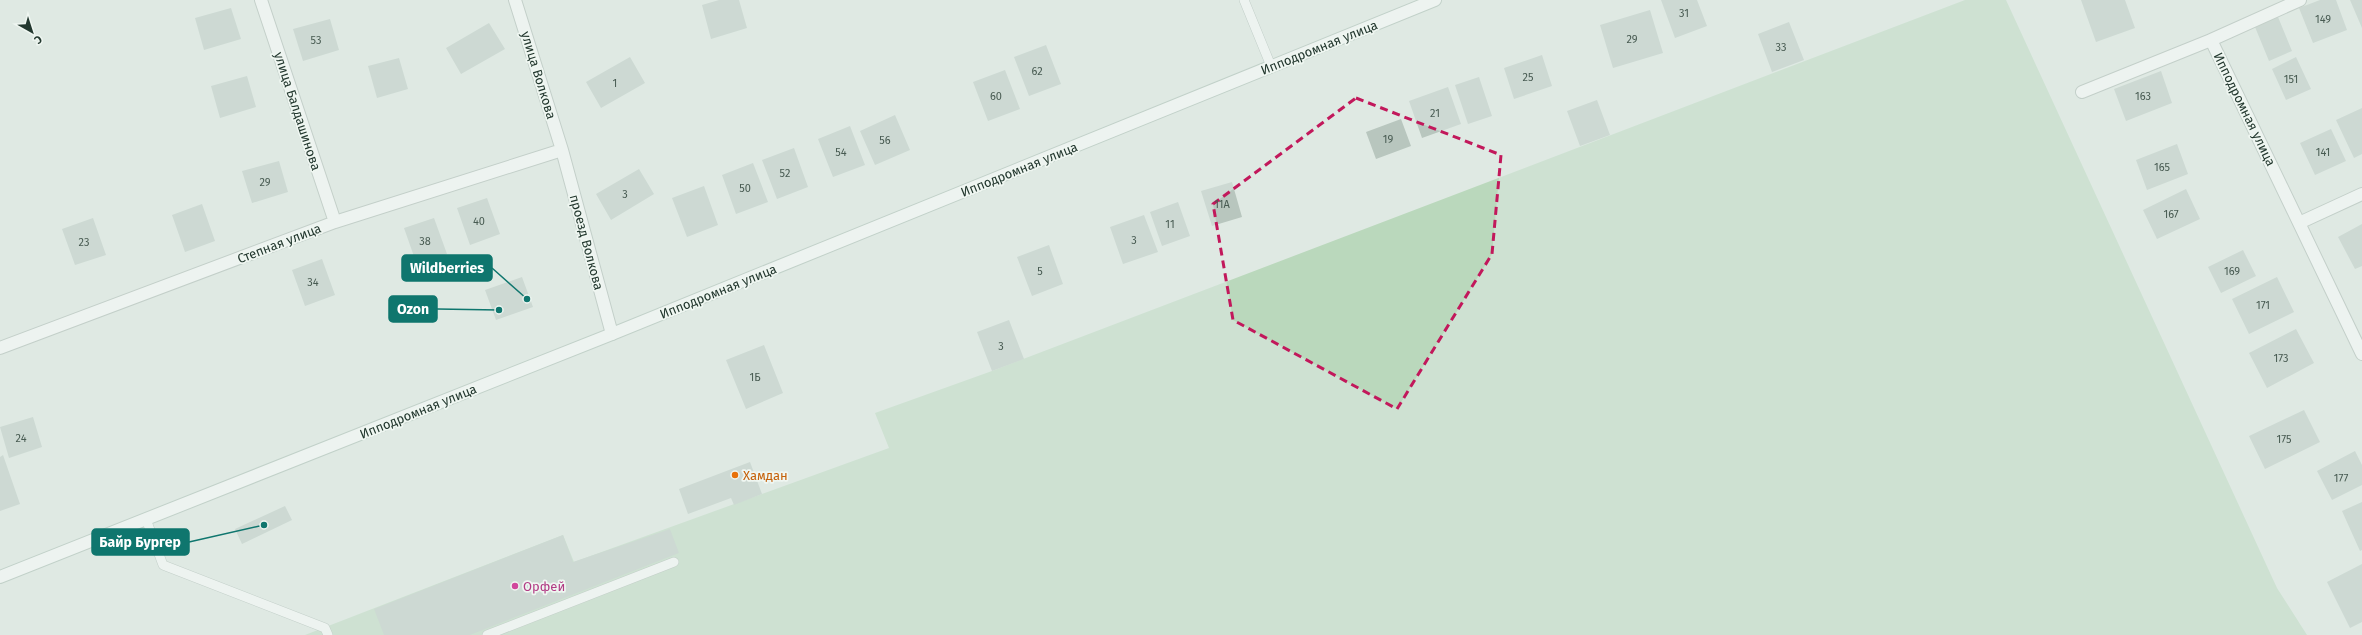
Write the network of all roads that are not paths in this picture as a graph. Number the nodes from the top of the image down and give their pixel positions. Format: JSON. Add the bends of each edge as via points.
{"nodes":[{"id":1,"x":261,"y":0,"type":"edge"},
{"id":2,"x":515,"y":0,"type":"edge"},
{"id":3,"x":1244,"y":0,"type":"edge"},
{"id":4,"x":1435,"y":0,"type":"edge"},
{"id":5,"x":2300,"y":0,"type":"edge"},
{"id":6,"x":2211,"y":40,"type":"junction"},
{"id":7,"x":1270,"y":66,"type":"junction"},
{"id":8,"x":2082,"y":92,"type":"dead end"},
{"id":9,"x":562,"y":150,"type":"junction"},
{"id":10,"x":2362,"y":194,"type":"edge"},
{"id":11,"x":335,"y":222,"type":"junction"},
{"id":12,"x":2299,"y":223,"type":"junction"},
{"id":13,"x":612,"y":334,"type":"junction"},
{"id":14,"x":0,"y":348,"type":"edge"},
{"id":15,"x":2362,"y":354,"type":"edge"},
{"id":16,"x":146,"y":519,"type":"junction"},
{"id":17,"x":674,"y":562,"type":"dead end"},
{"id":18,"x":0,"y":577,"type":"edge"},
{"id":19,"x":328,"y":635,"type":"edge"},
{"id":20,"x":487,"y":635,"type":"edge"}],
"edges":[{"from":1,"to":11,"type":"street","name":"улица Балдашинова"},
{"from":2,"to":9,"type":"street","name":"улица Волкова"},
{"from":3,"to":7,"type":"lane"},
{"from":4,"to":7,"type":"street","name":"Ипподромная улица"},
{"from":5,"to":6,"type":"street","name":"Ипподромная улица"},
{"from":6,"to":8,"type":"street"},
{"from":6,"to":12,"type":"street","name":"Ипподромная улица"},
{"from":7,"to":13,"type":"street","name":"Ипподромная улица"},
{"from":9,"to":11,"type":"street","name":"Степная улица"},
{"from":9,"to":13,"type":"street","name":"проезд Волкова"},
{"from":10,"to":12,"type":"street"},
{"from":11,"to":14,"type":"street","name":"Степная улица"},
{"from":12,"to":15,"type":"street","name":"Ипподромная улица"},
{"from":13,"to":16,"type":"street","name":"Ипподромная улица"},
{"from":16,"to":18,"type":"street","name":"Ипподромная улица"},
{"from":16,"to":19,"type":"lane","via":[[163,565],[325,628]]},
{"from":17,"to":20,"type":"lane"}]}
